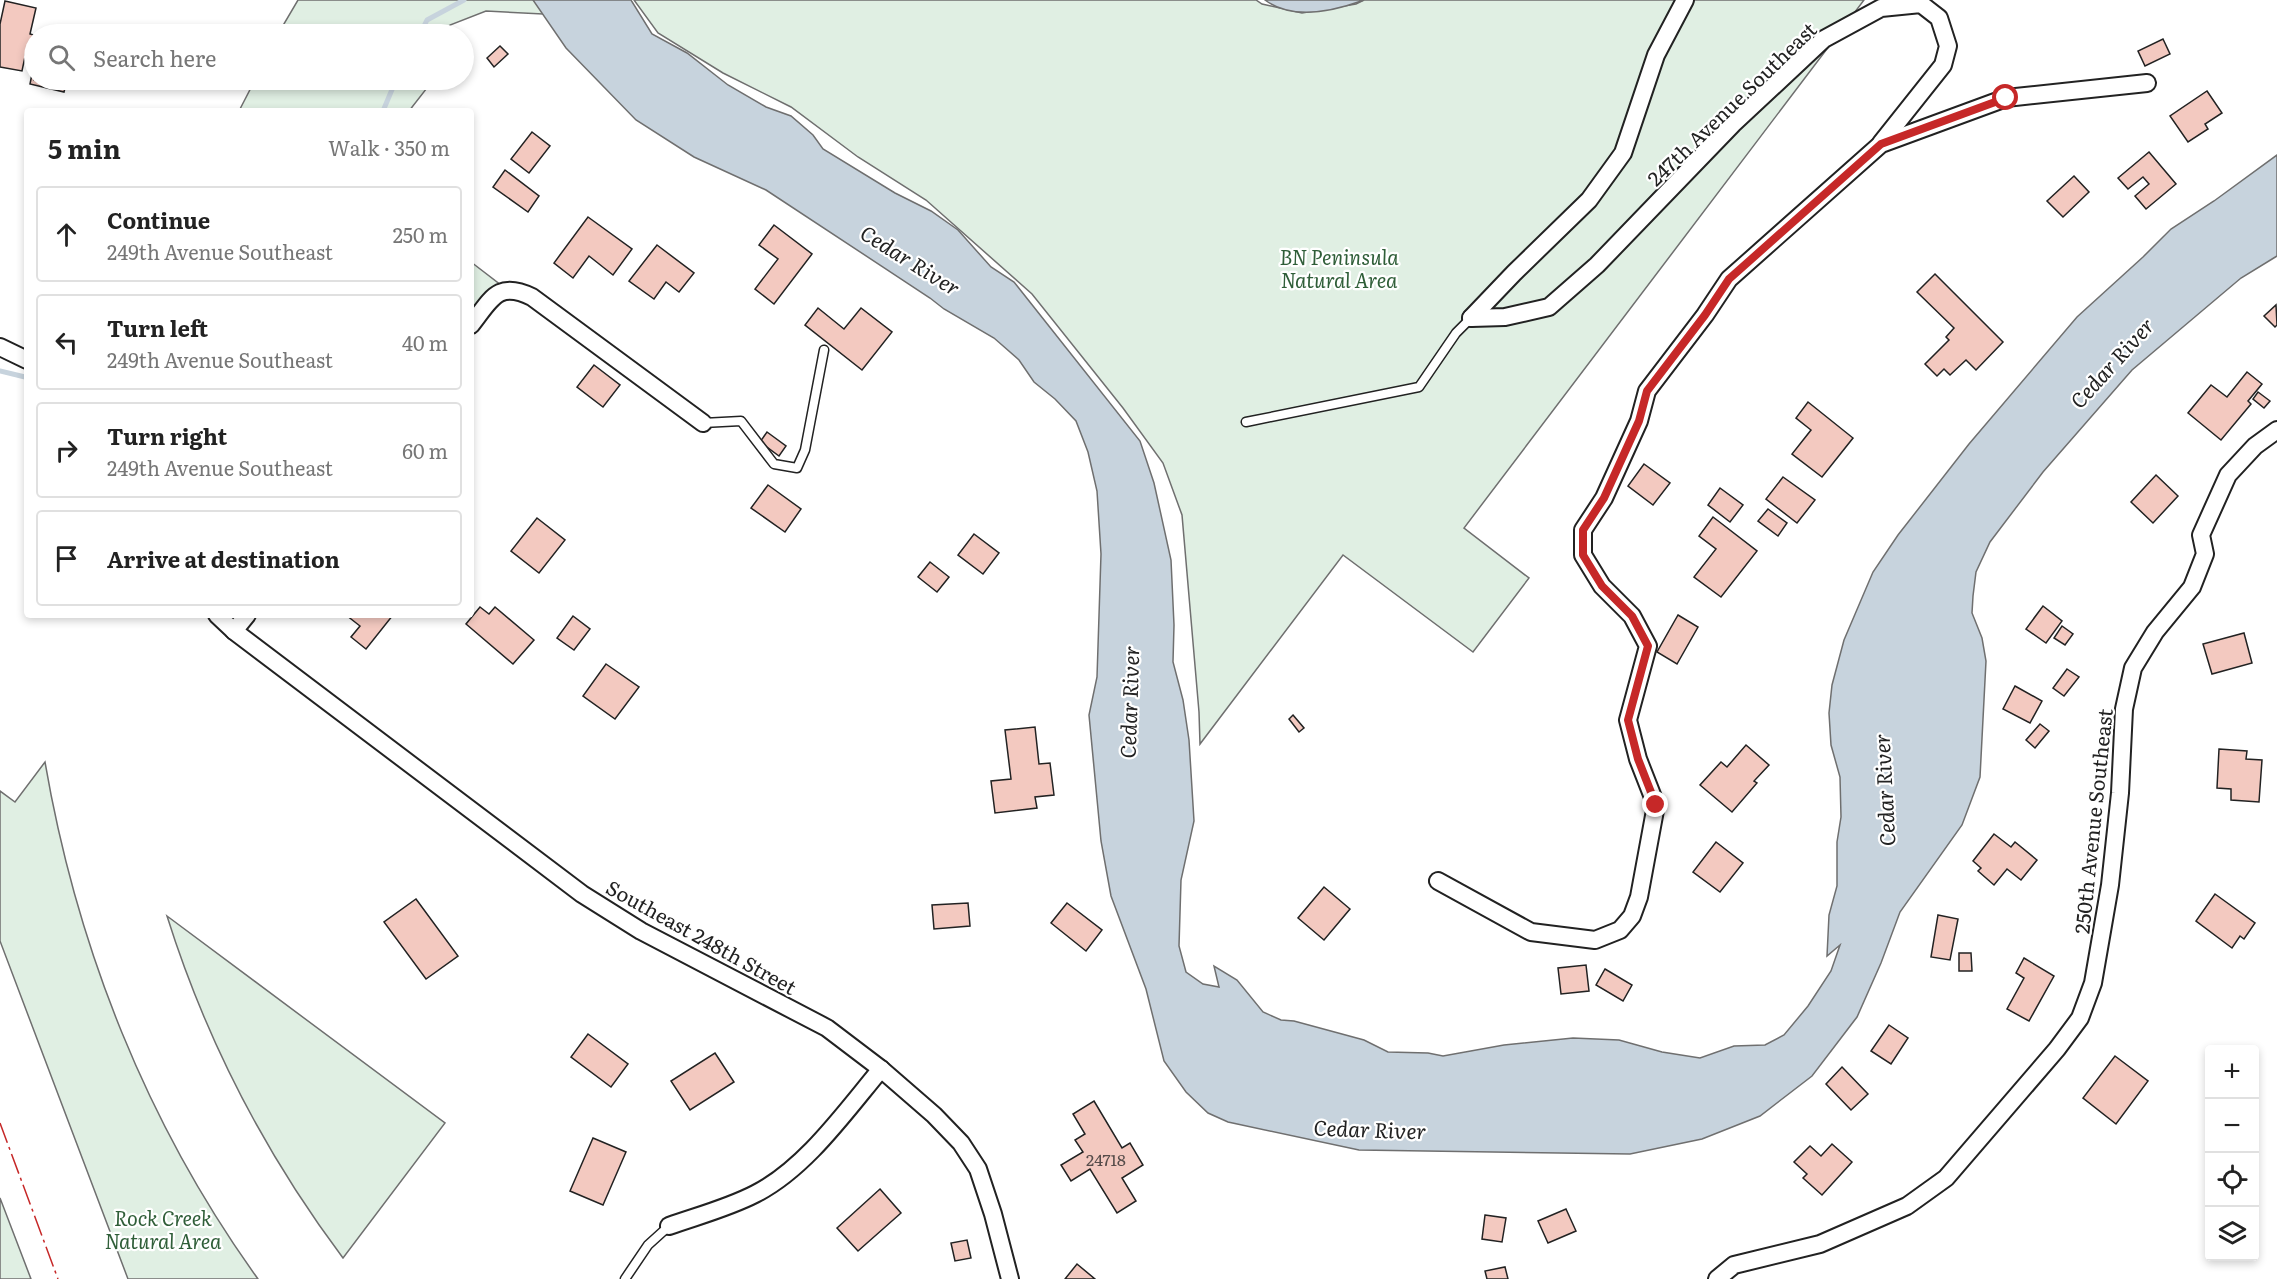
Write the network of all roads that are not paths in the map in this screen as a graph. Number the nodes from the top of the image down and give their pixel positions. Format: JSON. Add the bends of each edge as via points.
{"nodes":[{"id":1,"x":1685,"y":0,"type":"edge"},
{"id":2,"x":2147,"y":83,"type":"dead end"},
{"id":3,"x":1881,"y":144,"type":"junction"},
{"id":4,"x":1471,"y":318,"type":"junction"},
{"id":5,"x":474,"y":321,"type":"edge"},
{"id":6,"x":0,"y":347,"type":"edge"},
{"id":7,"x":824,"y":350,"type":"dead end"},
{"id":8,"x":24,"y":359,"type":"edge"},
{"id":9,"x":1246,"y":422,"type":"dead end"},
{"id":10,"x":703,"y":423,"type":"joint"},
{"id":11,"x":2277,"y":430,"type":"edge"},
{"id":12,"x":220,"y":618,"type":"edge"},
{"id":13,"x":245,"y":618,"type":"edge"},
{"id":14,"x":234,"y":631,"type":"junction"},
{"id":15,"x":1438,"y":881,"type":"dead end"},
{"id":16,"x":881,"y":1069,"type":"junction"},
{"id":17,"x":669,"y":1226,"type":"joint"},
{"id":18,"x":625,"y":1279,"type":"edge"},
{"id":19,"x":1010,"y":1279,"type":"edge"},
{"id":20,"x":1717,"y":1279,"type":"edge"}],
"edges":[{"from":1,"to":4,"type":"street","via":[[1656,55],[1623,153],[1589,200]]},
{"from":2,"to":3,"type":"street","via":[[2006,98]]},
{"from":3,"to":4,"type":"street","name":"247th Avenue Southeast","via":[[1943,65],[1948,46],[1939,18],[1921,4],[1881,8],[1824,39],[1733,124],[1597,265],[1549,307],[1505,317]]},
{"from":3,"to":15,"type":"street","via":[[1729,279],[1647,391],[1639,421],[1608,488],[1583,530],[1583,555],[1602,586],[1632,616],[1648,646],[1628,720],[1656,805],[1632,916],[1620,930],[1595,940],[1532,932]]},
{"from":4,"to":9,"type":"lane","via":[[1419,387]]},
{"from":5,"to":10,"type":"street","via":[[498,293],[508,289],[520,291]]},
{"from":6,"to":8,"type":"street"},
{"from":7,"to":10,"type":"lane","via":[[805,450],[797,468],[774,465],[741,421]]},
{"from":11,"to":20,"type":"street","name":"250th Avenue Southeast","via":[[2255,446],[2228,475],[2201,535],[2205,554],[2192,587],[2149,640],[2133,668],[2124,709],[2110,885],[2093,983],[2080,1018],[1946,1178],[1927,1192],[1907,1206],[1820,1244],[1734,1265]]},
{"from":12,"to":14,"type":"street","name":"Southeast 248th Street"},
{"from":13,"to":14,"type":"street"},
{"from":14,"to":16,"type":"street","name":"Southeast 248th Street","via":[[582,894],[641,931],[827,1028]]},
{"from":16,"to":17,"type":"street","via":[[808,1153],[770,1186],[736,1203]]},
{"from":16,"to":19,"type":"street","name":"Southeast 248th Street","via":[[934,1115],[978,1169]]},
{"from":17,"to":18,"type":"lane","via":[[648,1245]]}]}
